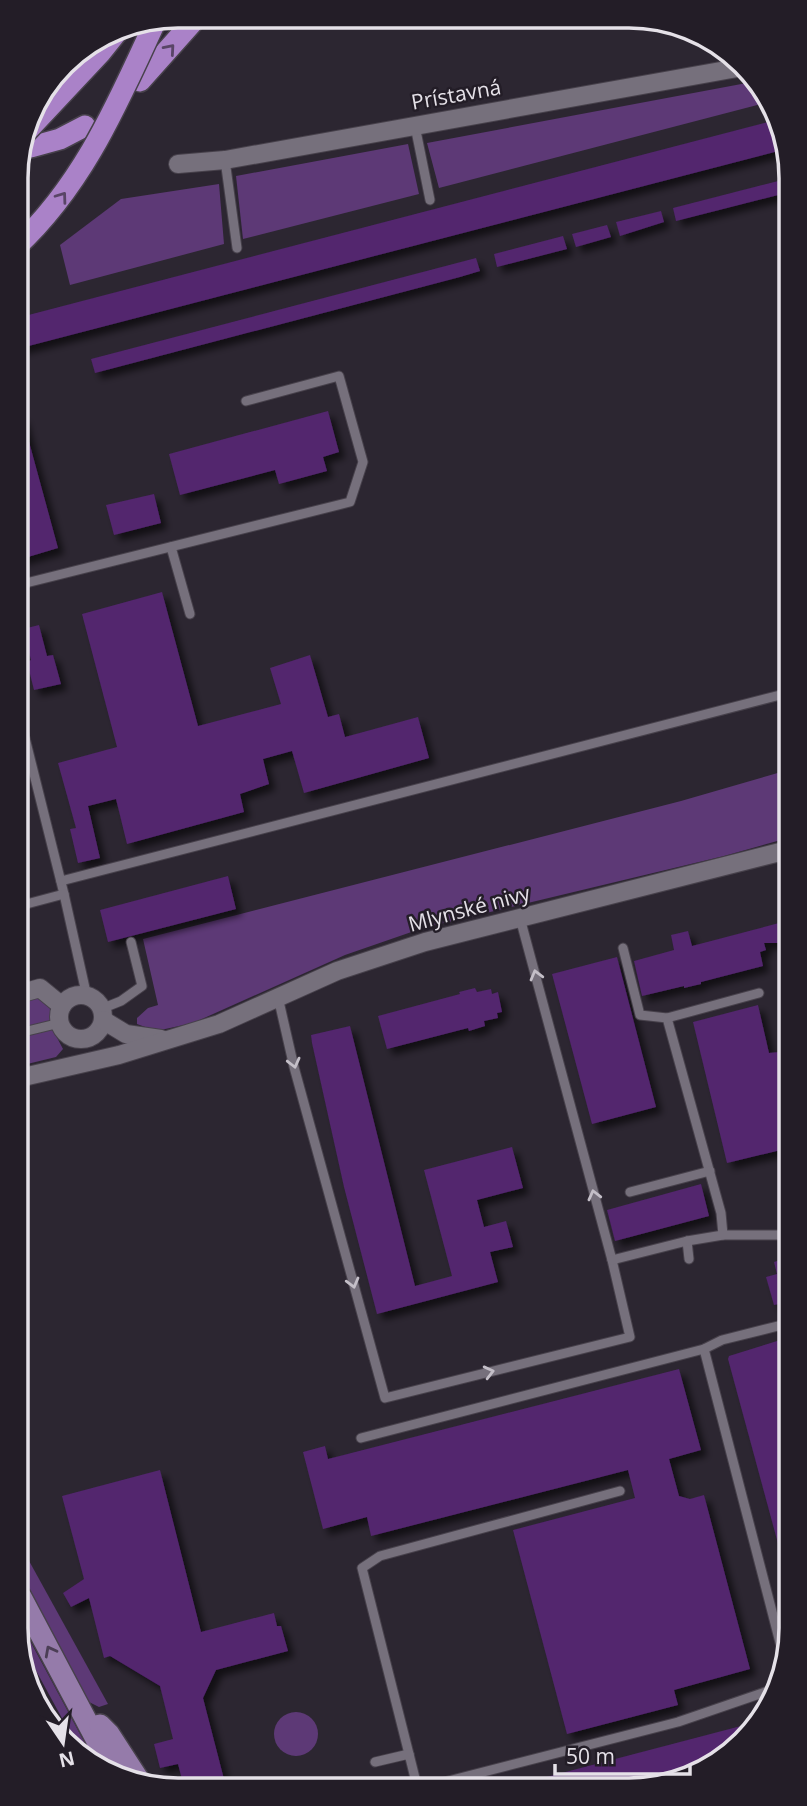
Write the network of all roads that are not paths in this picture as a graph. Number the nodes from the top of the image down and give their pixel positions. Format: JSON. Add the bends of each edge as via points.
{"nodes":[{"id":1,"x":187,"y":28,"type":"edge"},
{"id":2,"x":151,"y":31,"type":"edge"},
{"id":3,"x":104,"y":48,"type":"edge"},
{"id":4,"x":732,"y":69,"type":"edge"},
{"id":5,"x":140,"y":80,"type":"dead end"},
{"id":6,"x":415,"y":125,"type":"junction"},
{"id":7,"x":85,"y":126,"type":"dead end"},
{"id":8,"x":34,"y":138,"type":"edge"},
{"id":9,"x":225,"y":160,"type":"junction"},
{"id":10,"x":178,"y":164,"type":"dead end"},
{"id":11,"x":430,"y":200,"type":"dead end"},
{"id":12,"x":28,"y":234,"type":"edge"},
{"id":13,"x":237,"y":248,"type":"dead end"},
{"id":14,"x":246,"y":401,"type":"dead end"},
{"id":15,"x":171,"y":547,"type":"junction"},
{"id":16,"x":28,"y":583,"type":"edge"},
{"id":17,"x":190,"y":614,"type":"dead end"},
{"id":18,"x":779,"y":695,"type":"edge"},
{"id":19,"x":28,"y":750,"type":"edge"},
{"id":20,"x":779,"y":855,"type":"edge"},
{"id":21,"x":61,"y":881,"type":"junction"},
{"id":22,"x":64,"y":894,"type":"junction"},
{"id":23,"x":28,"y":904,"type":"edge"},
{"id":24,"x":520,"y":918,"type":"junction"},
{"id":25,"x":131,"y":942,"type":"dead end"},
{"id":26,"x":623,"y":948,"type":"dead end"},
{"id":27,"x":28,"y":991,"type":"edge"},
{"id":28,"x":759,"y":993,"type":"dead end"},
{"id":29,"x":278,"y":997,"type":"junction"},
{"id":30,"x":61,"y":1014,"type":"junction"},
{"id":31,"x":667,"y":1018,"type":"junction"},
{"id":32,"x":93,"y":1020,"type":"junction"},
{"id":33,"x":28,"y":1029,"type":"edge"},
{"id":34,"x":172,"y":1040,"type":"junction"},
{"id":35,"x":119,"y":1055,"type":"junction"},
{"id":36,"x":59,"y":1068,"type":"junction"},
{"id":37,"x":28,"y":1076,"type":"edge"},
{"id":38,"x":710,"y":1171,"type":"junction"},
{"id":39,"x":629,"y":1192,"type":"dead end"},
{"id":40,"x":723,"y":1235,"type":"junction"},
{"id":41,"x":779,"y":1235,"type":"edge"},
{"id":42,"x":687,"y":1241,"type":"junction"},
{"id":43,"x":689,"y":1259,"type":"dead end"},
{"id":44,"x":612,"y":1260,"type":"junction"},
{"id":45,"x":779,"y":1326,"type":"edge"},
{"id":46,"x":704,"y":1349,"type":"junction"},
{"id":47,"x":361,"y":1437,"type":"dead end"},
{"id":48,"x":620,"y":1491,"type":"dead end"},
{"id":49,"x":28,"y":1610,"type":"edge"},
{"id":50,"x":779,"y":1638,"type":"edge"},
{"id":51,"x":764,"y":1692,"type":"edge"},
{"id":52,"x":79,"y":1704,"type":"junction"},
{"id":53,"x":409,"y":1754,"type":"junction"},
{"id":54,"x":108,"y":1760,"type":"edge"},
{"id":55,"x":375,"y":1762,"type":"dead end"},
{"id":56,"x":133,"y":1771,"type":"edge"},
{"id":57,"x":415,"y":1778,"type":"edge"},
{"id":58,"x":460,"y":1778,"type":"edge"}],
"edges":[{"from":5,"to":1,"type":"highway","one_way":true},
{"from":12,"to":2,"type":"highway","one_way":true,"bridge":true,"via":[[59,202],[87,162]]},
{"from":3,"to":8,"type":"highway","bridge":true},
{"from":4,"to":6,"type":"street","name":"Prístavná"},
{"from":6,"to":9,"type":"street","name":"Prístavná"},
{"from":6,"to":11,"type":"lane"},
{"from":7,"to":8,"type":"highway"},
{"from":9,"to":10,"type":"street","name":"Prístavná"},
{"from":9,"to":13,"type":"lane"},
{"from":14,"to":15,"type":"lane","via":[[339,376],[363,463],[349,502]]},
{"from":15,"to":16,"type":"lane"},
{"from":15,"to":17,"type":"lane"},
{"from":18,"to":21,"type":"lane"},
{"from":19,"to":21,"type":"lane"},
{"from":20,"to":24,"type":"street","name":"Mlynské nivy"},
{"from":21,"to":22,"type":"lane"},
{"from":22,"to":23,"type":"lane"},
{"from":22,"to":32,"type":"lane"},
{"from":24,"to":29,"type":"street","name":"Mlynské nivy","via":[[383,954]]},
{"from":44,"to":24,"type":"lane","one_way":true},
{"from":25,"to":32,"type":"lane","via":[[142,986]]},
{"from":26,"to":31,"type":"lane","via":[[640,1014]]},
{"from":27,"to":30,"type":"street","name":"Mlynské nivy","via":[[40,988]]},
{"from":28,"to":31,"type":"lane"},
{"from":29,"to":34,"type":"street","name":"Mlynské nivy"},
{"from":29,"to":44,"type":"lane","one_way":true,"via":[[384,1398],[630,1337]]},
{"from":30,"to":32,"type":"street","via":[[71,998]]},
{"from":30,"to":32,"type":"street","name":"Mlynské nivy","via":[[67,1034]]},
{"from":30,"to":33,"type":"lane"},
{"from":31,"to":38,"type":"lane"},
{"from":32,"to":34,"type":"street","name":"Mlynské nivy","via":[[136,1037]]},
{"from":32,"to":35,"type":"street","name":"Mlynské nivy","via":[[103,1046]]},
{"from":32,"to":36,"type":"street"},
{"from":34,"to":35,"type":"street","name":"Mlynské nivy"},
{"from":35,"to":36,"type":"street","name":"Mlynské nivy"},
{"from":36,"to":37,"type":"street","name":"Mlynské nivy"},
{"from":38,"to":39,"type":"lane"},
{"from":38,"to":40,"type":"lane"},
{"from":40,"to":41,"type":"lane"},
{"from":40,"to":42,"type":"lane"},
{"from":42,"to":43,"type":"lane"},
{"from":42,"to":44,"type":"lane"},
{"from":45,"to":46,"type":"lane"},
{"from":46,"to":47,"type":"lane"},
{"from":46,"to":50,"type":"lane"},
{"from":48,"to":53,"type":"lane","via":[[380,1556],[362,1568]]},
{"from":52,"to":49,"type":"main road","one_way":true},
{"from":51,"to":58,"type":"lane","via":[[678,1722]]},
{"from":52,"to":54,"type":"main road"},
{"from":52,"to":56,"type":"main road","via":[[109,1734]]},
{"from":53,"to":55,"type":"lane"},
{"from":53,"to":57,"type":"lane"}]}
